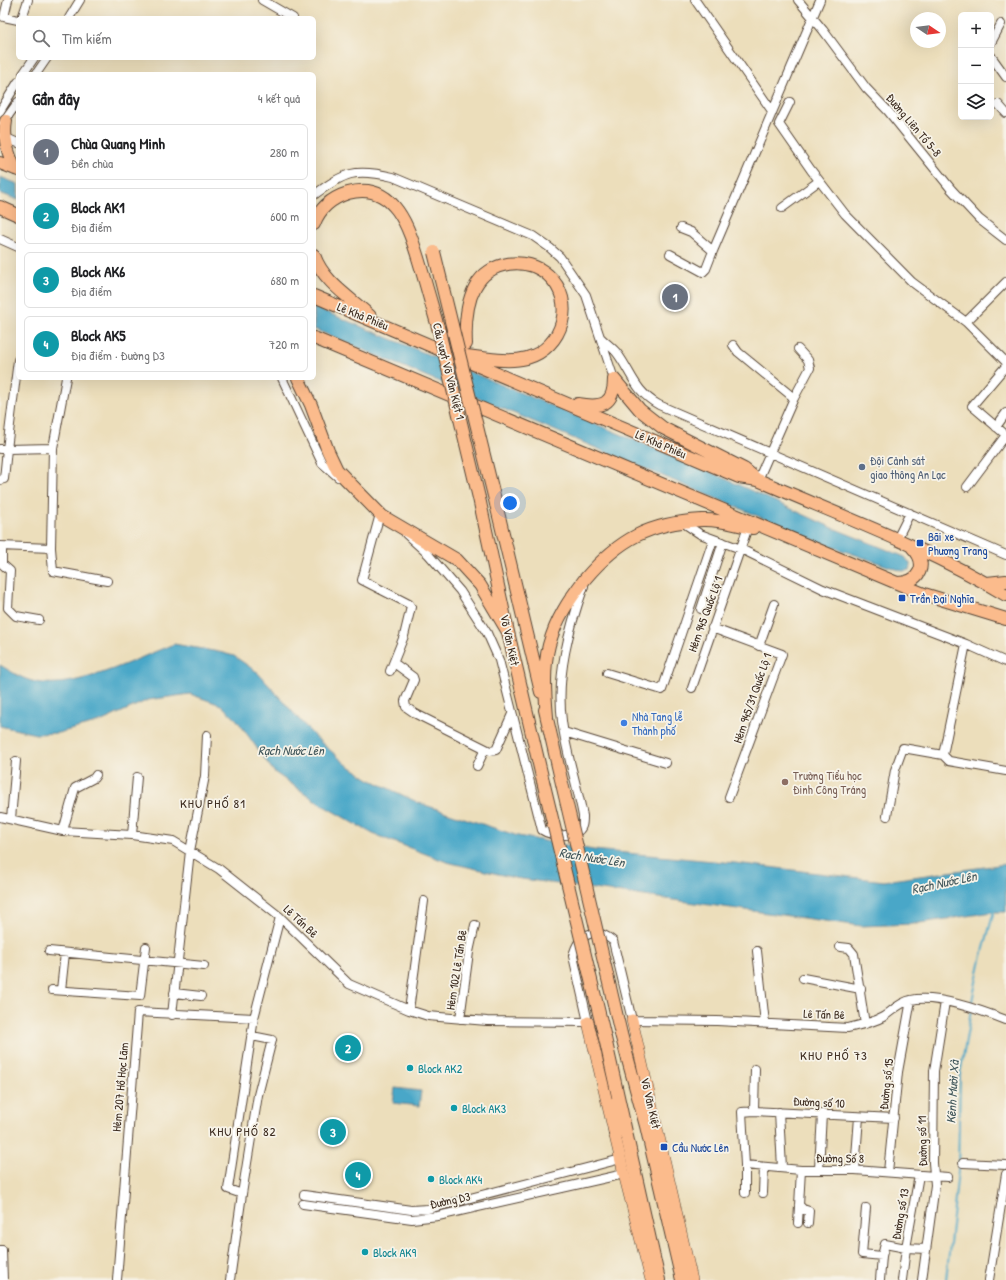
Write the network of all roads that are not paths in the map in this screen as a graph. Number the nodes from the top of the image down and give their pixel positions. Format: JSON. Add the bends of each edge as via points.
{"nodes":[{"id":1,"x":8,"y":0,"type":"edge"},
{"id":2,"x":28,"y":0,"type":"edge"},
{"id":3,"x":80,"y":0,"type":"edge"},
{"id":4,"x":262,"y":0,"type":"edge"},
{"id":5,"x":695,"y":0,"type":"edge"},
{"id":6,"x":798,"y":0,"type":"edge"},
{"id":7,"x":820,"y":0,"type":"edge"},
{"id":8,"x":23,"y":16,"type":"edge"},
{"id":9,"x":70,"y":16,"type":"edge"},
{"id":10,"x":290,"y":16,"type":"edge"},
{"id":11,"x":2,"y":17,"type":"edge"},
{"id":12,"x":813,"y":18,"type":"junction"},
{"id":13,"x":16,"y":20,"type":"edge"},
{"id":14,"x":1001,"y":24,"type":"dead end"},
{"id":15,"x":994,"y":37,"type":"edge"},
{"id":16,"x":33,"y":60,"type":"edge"},
{"id":17,"x":46,"y":60,"type":"edge"},
{"id":18,"x":994,"y":60,"type":"edge"},
{"id":19,"x":24,"y":72,"type":"edge"},
{"id":20,"x":37,"y":72,"type":"edge"},
{"id":21,"x":1006,"y":77,"type":"edge"},
{"id":22,"x":16,"y":88,"type":"edge"},
{"id":23,"x":790,"y":102,"type":"dead end"},
{"id":24,"x":998,"y":104,"type":"dead end"},
{"id":25,"x":16,"y":105,"type":"edge"},
{"id":26,"x":771,"y":113,"type":"junction"},
{"id":27,"x":1006,"y":114,"type":"edge"},
{"id":28,"x":779,"y":124,"type":"junction"},
{"id":29,"x":2,"y":126,"type":"edge"},
{"id":30,"x":16,"y":141,"type":"edge"},
{"id":31,"x":0,"y":163,"type":"edge"},
{"id":32,"x":16,"y":167,"type":"edge"},
{"id":33,"x":16,"y":169,"type":"edge"},
{"id":34,"x":819,"y":181,"type":"junction"},
{"id":35,"x":316,"y":194,"type":"edge"},
{"id":36,"x":0,"y":207,"type":"edge"},
{"id":37,"x":782,"y":208,"type":"dead end"},
{"id":38,"x":16,"y":214,"type":"edge"},
{"id":39,"x":316,"y":220,"type":"edge"},
{"id":40,"x":681,"y":228,"type":"dead end"},
{"id":41,"x":0,"y":239,"type":"edge"},
{"id":42,"x":1006,"y":240,"type":"edge"},
{"id":43,"x":16,"y":245,"type":"edge"},
{"id":44,"x":713,"y":251,"type":"junction"},
{"id":45,"x":434,"y":252,"type":"dead end"},
{"id":46,"x":670,"y":254,"type":"dead end"},
{"id":47,"x":316,"y":259,"type":"edge"},
{"id":48,"x":1006,"y":282,"type":"edge"},
{"id":49,"x":316,"y":297,"type":"edge"},
{"id":50,"x":377,"y":322,"type":"junction"},
{"id":51,"x":966,"y":322,"type":"junction"},
{"id":52,"x":601,"y":338,"type":"junction"},
{"id":53,"x":316,"y":339,"type":"edge"},
{"id":54,"x":733,"y":345,"type":"dead end"},
{"id":55,"x":798,"y":349,"type":"dead end"},
{"id":56,"x":453,"y":354,"type":"junction"},
{"id":57,"x":1006,"y":362,"type":"edge"},
{"id":58,"x":1006,"y":366,"type":"edge"},
{"id":59,"x":16,"y":373,"type":"edge"},
{"id":60,"x":614,"y":379,"type":"junction"},
{"id":61,"x":66,"y":380,"type":"edge"},
{"id":62,"x":283,"y":380,"type":"edge"},
{"id":63,"x":299,"y":380,"type":"edge"},
{"id":64,"x":794,"y":398,"type":"junction"},
{"id":65,"x":564,"y":403,"type":"junction"},
{"id":66,"x":1006,"y":413,"type":"edge"},
{"id":67,"x":996,"y":427,"type":"junction"},
{"id":68,"x":1006,"y":435,"type":"edge"},
{"id":69,"x":53,"y":448,"type":"junction"},
{"id":70,"x":4,"y":449,"type":"edge"},
{"id":71,"x":770,"y":453,"type":"junction"},
{"id":72,"x":0,"y":480,"type":"edge"},
{"id":73,"x":758,"y":480,"type":"junction"},
{"id":74,"x":967,"y":487,"type":"dead end"},
{"id":75,"x":359,"y":494,"type":"junction"},
{"id":76,"x":479,"y":498,"type":"joint"},
{"id":77,"x":496,"y":504,"type":"junction"},
{"id":78,"x":910,"y":513,"type":"junction"},
{"id":79,"x":380,"y":514,"type":"junction"},
{"id":80,"x":682,"y":522,"type":"junction"},
{"id":81,"x":393,"y":523,"type":"junction"},
{"id":82,"x":748,"y":527,"type":"junction"},
{"id":83,"x":779,"y":533,"type":"junction"},
{"id":84,"x":897,"y":539,"type":"junction"},
{"id":85,"x":713,"y":540,"type":"junction"},
{"id":86,"x":723,"y":542,"type":"junction"},
{"id":87,"x":1,"y":546,"type":"edge"},
{"id":88,"x":912,"y":546,"type":"junction"},
{"id":89,"x":50,"y":548,"type":"junction"},
{"id":90,"x":741,"y":549,"type":"junction"},
{"id":91,"x":1006,"y":555,"type":"edge"},
{"id":92,"x":451,"y":556,"type":"junction"},
{"id":93,"x":437,"y":564,"type":"junction"},
{"id":94,"x":107,"y":581,"type":"dead end"},
{"id":95,"x":1006,"y":581,"type":"edge"},
{"id":96,"x":897,"y":583,"type":"junction"},
{"id":97,"x":987,"y":583,"type":"junction"},
{"id":98,"x":1006,"y":595,"type":"edge"},
{"id":99,"x":774,"y":604,"type":"dead end"},
{"id":100,"x":571,"y":606,"type":"junction"},
{"id":101,"x":701,"y":609,"type":"dead end"},
{"id":102,"x":1006,"y":619,"type":"edge"},
{"id":103,"x":39,"y":620,"type":"dead end"},
{"id":104,"x":712,"y":628,"type":"junction"},
{"id":105,"x":508,"y":632,"type":"junction"},
{"id":106,"x":966,"y":644,"type":"junction"},
{"id":107,"x":759,"y":646,"type":"junction"},
{"id":108,"x":1006,"y":662,"type":"edge"},
{"id":109,"x":607,"y":673,"type":"dead end"},
{"id":110,"x":692,"y":688,"type":"dead end"},
{"id":111,"x":512,"y":714,"type":"junction"},
{"id":112,"x":547,"y":717,"type":"junction"},
{"id":113,"x":564,"y":732,"type":"junction"},
{"id":114,"x":207,"y":735,"type":"dead end"},
{"id":115,"x":485,"y":748,"type":"junction"},
{"id":116,"x":943,"y":754,"type":"junction"},
{"id":117,"x":16,"y":761,"type":"dead end"},
{"id":118,"x":666,"y":763,"type":"dead end"},
{"id":119,"x":477,"y":766,"type":"dead end"},
{"id":120,"x":1006,"y":771,"type":"edge"},
{"id":121,"x":96,"y":775,"type":"dead end"},
{"id":122,"x":137,"y":777,"type":"dead end"},
{"id":123,"x":729,"y":797,"type":"dead end"},
{"id":124,"x":887,"y":816,"type":"dead end"},
{"id":125,"x":0,"y":817,"type":"edge"},
{"id":126,"x":11,"y":819,"type":"junction"},
{"id":127,"x":64,"y":831,"type":"junction"},
{"id":128,"x":132,"y":835,"type":"junction"},
{"id":129,"x":190,"y":851,"type":"junction"},
{"id":130,"x":424,"y":901,"type":"dead end"},
{"id":131,"x":280,"y":917,"type":"junction"},
{"id":132,"x":475,"y":926,"type":"dead end"},
{"id":133,"x":597,"y":933,"type":"junction"},
{"id":134,"x":146,"y":947,"type":"dead end"},
{"id":135,"x":840,"y":947,"type":"dead end"},
{"id":136,"x":49,"y":951,"type":"dead end"},
{"id":137,"x":757,"y":951,"type":"dead end"},
{"id":138,"x":65,"y":953,"type":"junction"},
{"id":139,"x":144,"y":961,"type":"junction"},
{"id":140,"x":177,"y":964,"type":"junction"},
{"id":141,"x":204,"y":966,"type":"dead end"},
{"id":142,"x":804,"y":978,"type":"dead end"},
{"id":143,"x":861,"y":989,"type":"junction"},
{"id":144,"x":174,"y":993,"type":"junction"},
{"id":145,"x":201,"y":996,"type":"dead end"},
{"id":146,"x":911,"y":1000,"type":"junction"},
{"id":147,"x":945,"y":1002,"type":"junction"},
{"id":148,"x":409,"y":1010,"type":"junction"},
{"id":149,"x":172,"y":1015,"type":"junction"},
{"id":150,"x":254,"y":1018,"type":"junction"},
{"id":151,"x":460,"y":1019,"type":"junction"},
{"id":152,"x":632,"y":1020,"type":"junction"},
{"id":153,"x":1006,"y":1020,"type":"edge"},
{"id":154,"x":588,"y":1022,"type":"junction"},
{"id":155,"x":765,"y":1023,"type":"junction"},
{"id":156,"x":865,"y":1024,"type":"junction"},
{"id":157,"x":252,"y":1036,"type":"junction"},
{"id":158,"x":609,"y":1058,"type":"junction"},
{"id":159,"x":755,"y":1069,"type":"dead end"},
{"id":160,"x":754,"y":1111,"type":"junction"},
{"id":161,"x":778,"y":1112,"type":"junction"},
{"id":162,"x":822,"y":1114,"type":"junction"},
{"id":163,"x":859,"y":1117,"type":"junction"},
{"id":164,"x":894,"y":1118,"type":"junction"},
{"id":165,"x":646,"y":1126,"type":"junction"},
{"id":166,"x":615,"y":1134,"type":"junction"},
{"id":167,"x":661,"y":1147,"type":"junction"},
{"id":168,"x":617,"y":1160,"type":"junction"},
{"id":169,"x":963,"y":1163,"type":"dead end"},
{"id":170,"x":745,"y":1165,"type":"junction"},
{"id":171,"x":1006,"y":1165,"type":"edge"},
{"id":172,"x":764,"y":1167,"type":"junction"},
{"id":173,"x":782,"y":1168,"type":"junction"},
{"id":174,"x":819,"y":1169,"type":"junction"},
{"id":175,"x":801,"y":1170,"type":"junction"},
{"id":176,"x":855,"y":1170,"type":"junction"},
{"id":177,"x":888,"y":1172,"type":"junction"},
{"id":178,"x":1006,"y":1174,"type":"edge"},
{"id":179,"x":620,"y":1175,"type":"junction"},
{"id":180,"x":920,"y":1175,"type":"junction"},
{"id":181,"x":934,"y":1177,"type":"junction"},
{"id":182,"x":948,"y":1177,"type":"dead end"},
{"id":183,"x":763,"y":1193,"type":"dead end"},
{"id":184,"x":242,"y":1194,"type":"junction"},
{"id":185,"x":745,"y":1194,"type":"dead end"},
{"id":186,"x":799,"y":1205,"type":"junction"},
{"id":187,"x":866,"y":1208,"type":"dead end"},
{"id":188,"x":798,"y":1223,"type":"dead end"},
{"id":189,"x":808,"y":1223,"type":"dead end"},
{"id":190,"x":906,"y":1248,"type":"junction"},
{"id":191,"x":926,"y":1249,"type":"junction"},
{"id":192,"x":0,"y":1250,"type":"edge"},
{"id":193,"x":882,"y":1256,"type":"junction"},
{"id":194,"x":3,"y":1280,"type":"edge"},
{"id":195,"x":117,"y":1280,"type":"edge"},
{"id":196,"x":230,"y":1280,"type":"edge"},
{"id":197,"x":651,"y":1280,"type":"edge"},
{"id":198,"x":659,"y":1280,"type":"edge"},
{"id":199,"x":682,"y":1280,"type":"edge"},
{"id":200,"x":692,"y":1280,"type":"edge"},
{"id":201,"x":880,"y":1280,"type":"edge"},
{"id":202,"x":902,"y":1280,"type":"edge"},
{"id":203,"x":922,"y":1280,"type":"edge"},
{"id":204,"x":989,"y":1280,"type":"edge"}],
"edges":[{"from":1,"to":11,"type":"street"},
{"from":2,"to":8,"type":"street"},
{"from":3,"to":9,"type":"street"},
{"from":4,"to":10,"type":"street"},
{"from":5,"to":26,"type":"street"},
{"from":6,"to":12,"type":"street","name":"Đường Liên Tổ 5-8"},
{"from":7,"to":12,"type":"street"},
{"from":11,"to":13,"type":"street"},
{"from":12,"to":26,"type":"street"},
{"from":12,"to":42,"type":"street","name":"Đường Liên Tổ 5-8","via":[[866,88],[888,111],[951,189],[979,219]]},
{"from":14,"to":15,"type":"street"},
{"from":16,"to":19,"type":"street"},
{"from":17,"to":20,"type":"street"},
{"from":18,"to":21,"type":"street"},
{"from":22,"to":29,"type":"street"},
{"from":23,"to":28,"type":"street"},
{"from":24,"to":27,"type":"street"},
{"from":25,"to":29,"type":"street"},
{"from":26,"to":28,"type":"street"},
{"from":26,"to":44,"type":"street"},
{"from":28,"to":34,"type":"street"},
{"from":29,"to":30,"type":"street"},
{"from":29,"to":32,"type":"highway","via":[[8,153]]},
{"from":31,"to":33,"type":"highway"},
{"from":34,"to":37,"type":"street"},
{"from":34,"to":51,"type":"street","via":[[845,214],[912,282]]},
{"from":35,"to":52,"type":"street","via":[[346,175],[370,172],[393,177],[534,236],[560,257],[575,277],[586,295]]},
{"from":36,"to":38,"type":"highway"},
{"from":39,"to":76,"type":"highway","name":"Cầu vượt Võ Văn Kiệt 1","bridge":true,"via":[[322,208],[331,201],[346,194],[364,191],[384,197],[396,207],[406,224],[415,244],[438,327]]},
{"from":40,"to":44,"type":"street","via":[[691,232]]},
{"from":41,"to":43,"type":"street"},
{"from":44,"to":46,"type":"street","via":[[703,272]]},
{"from":45,"to":77,"type":"highway","bridge":true},
{"from":47,"to":50,"type":"highway","via":[[333,284]]},
{"from":48,"to":51,"type":"street"},
{"from":49,"to":50,"type":"highway","name":"Lê Khả Phiêu"},
{"from":50,"to":56,"type":"highway","name":"Lê Khả Phiêu"},
{"from":51,"to":57,"type":"street"},
{"from":52,"to":60,"type":"street"},
{"from":52,"to":71,"type":"street","via":[[617,352],[628,373],[650,400]]},
{"from":53,"to":83,"type":"highway"},
{"from":54,"to":64,"type":"street","via":[[738,352]]},
{"from":55,"to":64,"type":"street","via":[[808,360],[810,368]]},
{"from":56,"to":65,"type":"highway","name":"Lê Khả Phiêu"},
{"from":56,"to":77,"type":"highway","bridge":true,"via":[[501,359],[526,358],[544,350],[557,336],[564,313],[562,297],[554,282],[538,268],[530,265],[513,263],[497,267],[488,272],[475,287],[467,308],[465,332],[470,376]]},
{"from":58,"to":67,"type":"street","via":[[972,406]]},
{"from":59,"to":70,"type":"street"},
{"from":60,"to":65,"type":"highway","via":[[613,393],[602,405]]},
{"from":60,"to":73,"type":"highway","via":[[640,410],[663,428],[744,469]]},
{"from":61,"to":69,"type":"street"},
{"from":62,"to":75,"type":"street","via":[[322,464]]},
{"from":63,"to":75,"type":"highway","via":[[337,470]]},
{"from":64,"to":71,"type":"street"},
{"from":65,"to":73,"type":"highway","name":"Lê Khả Phiêu","via":[[739,477]]},
{"from":66,"to":67,"type":"street"},
{"from":67,"to":68,"type":"street"},
{"from":68,"to":74,"type":"street"},
{"from":69,"to":70,"type":"street"},
{"from":69,"to":89,"type":"street"},
{"from":70,"to":72,"type":"street","via":[[4,479]]},
{"from":71,"to":73,"type":"street"},
{"from":71,"to":78,"type":"street"},
{"from":73,"to":84,"type":"highway","name":"Lê Khả Phiêu"},
{"from":75,"to":79,"type":"highway"},
{"from":76,"to":105,"type":"highway","name":"Võ Văn Kiệt"},
{"from":77,"to":112,"type":"highway","name":"Võ Văn Kiệt"},
{"from":78,"to":84,"type":"street"},
{"from":78,"to":91,"type":"street"},
{"from":79,"to":81,"type":"highway"},
{"from":79,"to":115,"type":"street","via":[[361,577],[365,582],[411,607],[392,667],[413,677],[405,701],[406,707]]},
{"from":80,"to":82,"type":"highway","via":[[704,519]]},
{"from":80,"to":85,"type":"street"},
{"from":80,"to":100,"type":"highway","via":[[649,529],[615,548],[586,578]]},
{"from":81,"to":92,"type":"highway"},
{"from":81,"to":93,"type":"street"},
{"from":82,"to":83,"type":"highway"},
{"from":82,"to":90,"type":"street","name":"Hẻm 945 Quốc Lộ 1"},
{"from":83,"to":96,"type":"highway"},
{"from":84,"to":88,"type":"highway","name":"Lê Khả Phiêu"},
{"from":85,"to":86,"type":"street"},
{"from":85,"to":109,"type":"street","via":[[662,690]]},
{"from":86,"to":90,"type":"street"},
{"from":86,"to":101,"type":"street"},
{"from":87,"to":89,"type":"street"},
{"from":87,"to":103,"type":"street","via":[[2,564],[10,571],[8,608],[16,616]]},
{"from":88,"to":96,"type":"highway","via":[[919,557],[920,571],[911,581]]},
{"from":88,"to":97,"type":"highway","name":"Lê Khả Phiêu"},
{"from":89,"to":94,"type":"street","via":[[53,571]]},
{"from":90,"to":104,"type":"street","name":"Hẻm 945 Quốc Lộ 1"},
{"from":90,"to":106,"type":"street","via":[[823,589]]},
{"from":92,"to":93,"type":"street"},
{"from":92,"to":105,"type":"highway","via":[[470,572],[480,585]]},
{"from":93,"to":111,"type":"street","via":[[460,591],[487,633],[499,660]]},
{"from":95,"to":97,"type":"highway"},
{"from":96,"to":102,"type":"highway"},
{"from":97,"to":98,"type":"highway","name":"Lê Khả Phiêu"},
{"from":99,"to":107,"type":"street"},
{"from":100,"to":112,"type":"highway","via":[[560,614],[548,646],[545,669]]},
{"from":100,"to":113,"type":"street","via":[[571,626],[561,682]]},
{"from":104,"to":107,"type":"street","name":"Hẻm 945/31 Quốc Lộ 1"},
{"from":104,"to":110,"type":"street","name":"Hẻm 945 Quốc Lộ 1"},
{"from":105,"to":158,"type":"highway","name":"Võ Văn Kiệt","bridge":true},
{"from":106,"to":108,"type":"street"},
{"from":106,"to":116,"type":"street"},
{"from":107,"to":123,"type":"street","name":"Hẻm 945/31 Quốc Lộ 1","via":[[782,654]]},
{"from":111,"to":113,"type":"street","via":[[542,830],[548,834],[563,836],[577,832],[582,826],[583,816]]},
{"from":111,"to":115,"type":"street","via":[[496,750],[490,751]]},
{"from":112,"to":133,"type":"highway","name":"Võ Văn Kiệt","bridge":true},
{"from":113,"to":118,"type":"street"},
{"from":114,"to":129,"type":"street","via":[[205,776]]},
{"from":115,"to":119,"type":"street"},
{"from":116,"to":120,"type":"street","via":[[949,761]]},
{"from":116,"to":124,"type":"street","via":[[903,748]]},
{"from":117,"to":126,"type":"street"},
{"from":121,"to":127,"type":"street","via":[[74,788]]},
{"from":122,"to":128,"type":"street"},
{"from":125,"to":126,"type":"street","name":"Lê Tấn Bê"},
{"from":126,"to":127,"type":"street","name":"Lê Tấn Bê"},
{"from":127,"to":128,"type":"street","name":"Lê Tấn Bê"},
{"from":128,"to":129,"type":"street","name":"Lê Tấn Bê","via":[[173,841]]},
{"from":129,"to":131,"type":"street","name":"Lê Tấn Bê","via":[[219,869]]},
{"from":129,"to":140,"type":"street"},
{"from":130,"to":148,"type":"street"},
{"from":131,"to":148,"type":"street","name":"Lê Tấn Bê","via":[[349,984]]},
{"from":131,"to":150,"type":"street"},
{"from":132,"to":151,"type":"street","name":"Hẻm 102 Lê Tấn Bê"},
{"from":133,"to":152,"type":"street","via":[[607,936],[613,942]]},
{"from":133,"to":154,"type":"street","via":[[580,939],[576,946],[574,961]]},
{"from":133,"to":165,"type":"highway","name":"Võ Văn Kiệt","bridge":true},
{"from":134,"to":139,"type":"street"},
{"from":135,"to":143,"type":"street","via":[[849,948],[854,954]]},
{"from":136,"to":138,"type":"street"},
{"from":137,"to":155,"type":"street"},
{"from":138,"to":139,"type":"street"},
{"from":138,"to":139,"type":"street","via":[[56,990],[140,996]]},
{"from":139,"to":140,"type":"street"},
{"from":140,"to":141,"type":"street"},
{"from":140,"to":144,"type":"street"},
{"from":142,"to":143,"type":"street"},
{"from":143,"to":156,"type":"street"},
{"from":144,"to":145,"type":"street"},
{"from":144,"to":149,"type":"street"},
{"from":146,"to":147,"type":"street","name":"Lê Tấn Bê"},
{"from":146,"to":156,"type":"street","name":"Lê Tấn Bê"},
{"from":146,"to":164,"type":"street","name":"Đường số 15","via":[[898,1072]]},
{"from":147,"to":153,"type":"street","name":"Lê Tấn Bê","via":[[974,1008]]},
{"from":147,"to":181,"type":"street","name":"Đường số 11","via":[[934,1071]]},
{"from":148,"to":151,"type":"street","name":"Lê Tấn Bê","via":[[428,1016]]},
{"from":149,"to":150,"type":"street","name":"Hẻm 207 Hồ Học Lãm"},
{"from":149,"to":195,"type":"street","name":"Hẻm 207 Hồ Học Lãm","via":[[138,1012]]},
{"from":150,"to":157,"type":"street"},
{"from":151,"to":154,"type":"street","name":"Lê Tấn Bê"},
{"from":152,"to":155,"type":"street","name":"Lê Tấn Bê"},
{"from":152,"to":167,"type":"main road","name":"Võ Văn Kiệt"},
{"from":154,"to":166,"type":"main road"},
{"from":155,"to":156,"type":"street","name":"Lê Tấn Bê","via":[[848,1028]]},
{"from":157,"to":184,"type":"street","via":[[228,1189]]},
{"from":157,"to":184,"type":"street","via":[[272,1040],[258,1095]]},
{"from":158,"to":166,"type":"highway"},
{"from":158,"to":198,"type":"highway"},
{"from":159,"to":160,"type":"street"},
{"from":160,"to":161,"type":"street","name":"Đường số 10"},
{"from":160,"to":170,"type":"street","name":"Đường số 10","via":[[742,1112]]},
{"from":161,"to":162,"type":"street","name":"Đường số 10"},
{"from":161,"to":173,"type":"street"},
{"from":162,"to":163,"type":"street","name":"Đường số 10"},
{"from":162,"to":174,"type":"street"},
{"from":163,"to":164,"type":"street","name":"Đường số 10"},
{"from":163,"to":176,"type":"street"},
{"from":164,"to":177,"type":"street","name":"Đường số 15"},
{"from":165,"to":167,"type":"highway"},
{"from":165,"to":199,"type":"highway","name":"Võ Văn Kiệt"},
{"from":166,"to":168,"type":"main road"},
{"from":167,"to":200,"type":"main road","name":"Võ Văn Kiệt"},
{"from":168,"to":179,"type":"main road"},
{"from":168,"to":179,"type":"street","name":"Đường D3","via":[[428,1209],[411,1210],[303,1200],[412,1219],[438,1216]]},
{"from":169,"to":171,"type":"street"},
{"from":170,"to":172,"type":"street","name":"Đường Số 8"},
{"from":170,"to":185,"type":"street"},
{"from":172,"to":173,"type":"street","name":"Đường Số 8"},
{"from":172,"to":183,"type":"street"},
{"from":173,"to":175,"type":"street","name":"Đường Số 8"},
{"from":174,"to":175,"type":"street","name":"Đường Số 8"},
{"from":174,"to":176,"type":"street","name":"Đường Số 8"},
{"from":175,"to":186,"type":"street"},
{"from":176,"to":177,"type":"street","name":"Đường Số 8"},
{"from":177,"to":180,"type":"street","name":"Đường Số 8"},
{"from":178,"to":204,"type":"street"},
{"from":179,"to":197,"type":"main road"},
{"from":180,"to":181,"type":"street","name":"Đường Số 8"},
{"from":180,"to":190,"type":"street","name":"Đường số 13"},
{"from":181,"to":182,"type":"street","name":"Đường Số 8"},
{"from":181,"to":191,"type":"street","name":"Đường số 11","via":[[936,1185]]},
{"from":184,"to":196,"type":"street"},
{"from":186,"to":188,"type":"street"},
{"from":186,"to":189,"type":"street","via":[[808,1211]]},
{"from":187,"to":193,"type":"street","via":[[862,1254]]},
{"from":190,"to":191,"type":"street"},
{"from":190,"to":193,"type":"street","name":"Đường số 13","via":[[885,1244]]},
{"from":190,"to":202,"type":"street"},
{"from":191,"to":203,"type":"street","name":"Đường số 11"},
{"from":192,"to":194,"type":"street"},
{"from":193,"to":201,"type":"street"}]}
